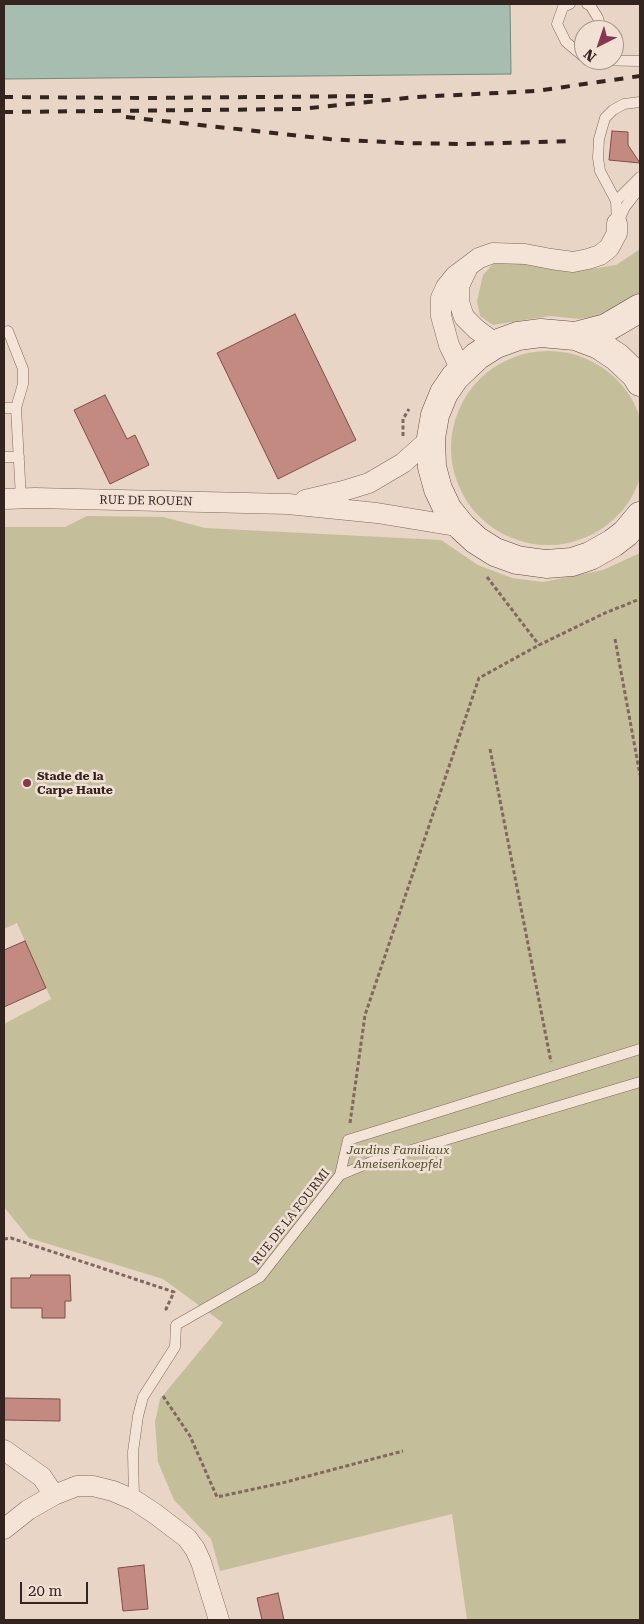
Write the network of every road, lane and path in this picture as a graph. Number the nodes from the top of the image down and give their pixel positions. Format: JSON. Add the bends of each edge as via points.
{"nodes":[{"id":1,"x":570,"y":4,"type":"edge"},
{"id":2,"x":587,"y":4,"type":"edge"},
{"id":3,"x":598,"y":20,"type":"edge"},
{"id":4,"x":574,"y":49,"type":"edge"},
{"id":5,"x":624,"y":61,"type":"edge"},
{"id":6,"x":640,"y":61,"type":"edge"},
{"id":7,"x":640,"y":102,"type":"edge"},
{"id":8,"x":640,"y":177,"type":"edge"},
{"id":9,"x":640,"y":188,"type":"edge"},
{"id":10,"x":616,"y":201,"type":"junction"},
{"id":11,"x":618,"y":223,"type":"junction"},
{"id":12,"x":469,"y":266,"type":"junction"},
{"id":13,"x":640,"y":308,"type":"edge"},
{"id":14,"x":8,"y":331,"type":"dead end"},
{"id":15,"x":575,"y":336,"type":"junction"},
{"id":16,"x":496,"y":344,"type":"junction"},
{"id":17,"x":461,"y":370,"type":"junction"},
{"id":18,"x":640,"y":382,"type":"edge"},
{"id":19,"x":4,"y":408,"type":"edge"},
{"id":20,"x":16,"y":408,"type":"junction"},
{"id":21,"x":431,"y":438,"type":"junction"},
{"id":22,"x":4,"y":457,"type":"edge"},
{"id":23,"x":19,"y":457,"type":"junction"},
{"id":24,"x":12,"y":499,"type":"edge"},
{"id":25,"x":288,"y":504,"type":"junction"},
{"id":26,"x":462,"y":527,"type":"junction"},
{"id":27,"x":636,"y":528,"type":"edge"},
{"id":28,"x":495,"y":552,"type":"junction"},
{"id":29,"x":640,"y":599,"type":"edge"},
{"id":30,"x":614,"y":639,"type":"dead end"},
{"id":31,"x":539,"y":645,"type":"junction"},
{"id":32,"x":490,"y":749,"type":"dead end"},
{"id":33,"x":640,"y":775,"type":"edge"},
{"id":34,"x":640,"y":1049,"type":"edge"},
{"id":35,"x":554,"y":1076,"type":"junction"},
{"id":36,"x":640,"y":1082,"type":"edge"},
{"id":37,"x":348,"y":1140,"type":"junction"},
{"id":38,"x":340,"y":1174,"type":"junction"},
{"id":39,"x":4,"y":1239,"type":"edge"},
{"id":40,"x":176,"y":1325,"type":"junction"},
{"id":41,"x":153,"y":1381,"type":"junction"},
{"id":42,"x":4,"y":1450,"type":"edge"},
{"id":43,"x":403,"y":1451,"type":"dead end"},
{"id":44,"x":54,"y":1495,"type":"junction"},
{"id":45,"x":134,"y":1500,"type":"junction"},
{"id":46,"x":4,"y":1529,"type":"edge"},
{"id":47,"x":219,"y":1620,"type":"edge"}],
"edges":[{"from":1,"to":4,"type":"lane","via":[[563,7],[557,24],[566,42]]},
{"from":2,"to":3,"type":"lane"},
{"from":5,"to":6,"type":"lane"},
{"from":7,"to":10,"type":"lane","via":[[624,104],[613,110],[602,125],[598,158],[600,171]]},
{"from":8,"to":10,"type":"lane"},
{"from":9,"to":11,"type":"lane","via":[[625,206]]},
{"from":10,"to":11,"type":"lane"},
{"from":11,"to":12,"type":"street","via":[[609,248],[600,256],[573,262],[493,253]]},
{"from":12,"to":16,"type":"street","via":[[459,286],[459,302],[464,317]]},
{"from":12,"to":17,"type":"street","via":[[455,276],[442,298],[444,332]]},
{"from":13,"to":15,"type":"main road","via":[[606,328]]},
{"from":14,"to":20,"type":"lane","via":[[23,369],[23,384]]},
{"from":15,"to":16,"type":"main road","via":[[541,333],[518,336]]},
{"from":15,"to":18,"type":"main road","via":[[617,357]]},
{"from":16,"to":17,"type":"main road"},
{"from":17,"to":21,"type":"main road","via":[[444,394],[435,415]]},
{"from":19,"to":20,"type":"lane"},
{"from":20,"to":23,"type":"lane"},
{"from":21,"to":25,"type":"street","name":"RUE DE ROUEN","via":[[403,463],[369,483]]},
{"from":21,"to":26,"type":"main road","via":[[432,467],[438,489],[448,510]]},
{"from":22,"to":23,"type":"lane"},
{"from":23,"to":24,"type":"lane"},
{"from":24,"to":25,"type":"street","name":"RUE DE ROUEN"},
{"from":25,"to":26,"type":"street","name":"RUE DE ROUEN","via":[[377,513]]},
{"from":26,"to":28,"type":"main road"},
{"from":27,"to":28,"type":"main road","via":[[613,544],[572,562],[546,564],[517,560]]},
{"from":28,"to":31,"type":"path","via":[[487,577]]},
{"from":29,"to":31,"type":"path"},
{"from":30,"to":33,"type":"path"},
{"from":31,"to":37,"type":"path","via":[[479,678],[365,1015]]},
{"from":32,"to":35,"type":"path"},
{"from":34,"to":35,"type":"lane"},
{"from":35,"to":37,"type":"lane"},
{"from":36,"to":38,"type":"lane","name":"RUE DE LA FOURMI"},
{"from":37,"to":38,"type":"lane"},
{"from":38,"to":40,"type":"lane","name":"RUE DE LA FOURMI","via":[[260,1277]]},
{"from":39,"to":40,"type":"path","via":[[11,1238],[174,1292],[166,1309]]},
{"from":40,"to":41,"type":"lane","via":[[175,1347]]},
{"from":41,"to":43,"type":"path","via":[[190,1436],[216,1497]]},
{"from":41,"to":45,"type":"lane","via":[[143,1396],[138,1416],[133,1452]]},
{"from":42,"to":44,"type":"street","via":[[42,1477]]},
{"from":44,"to":45,"type":"street","via":[[77,1486],[93,1486]]},
{"from":44,"to":46,"type":"street"},
{"from":45,"to":47,"type":"street","via":[[173,1526],[195,1549]]}]}
